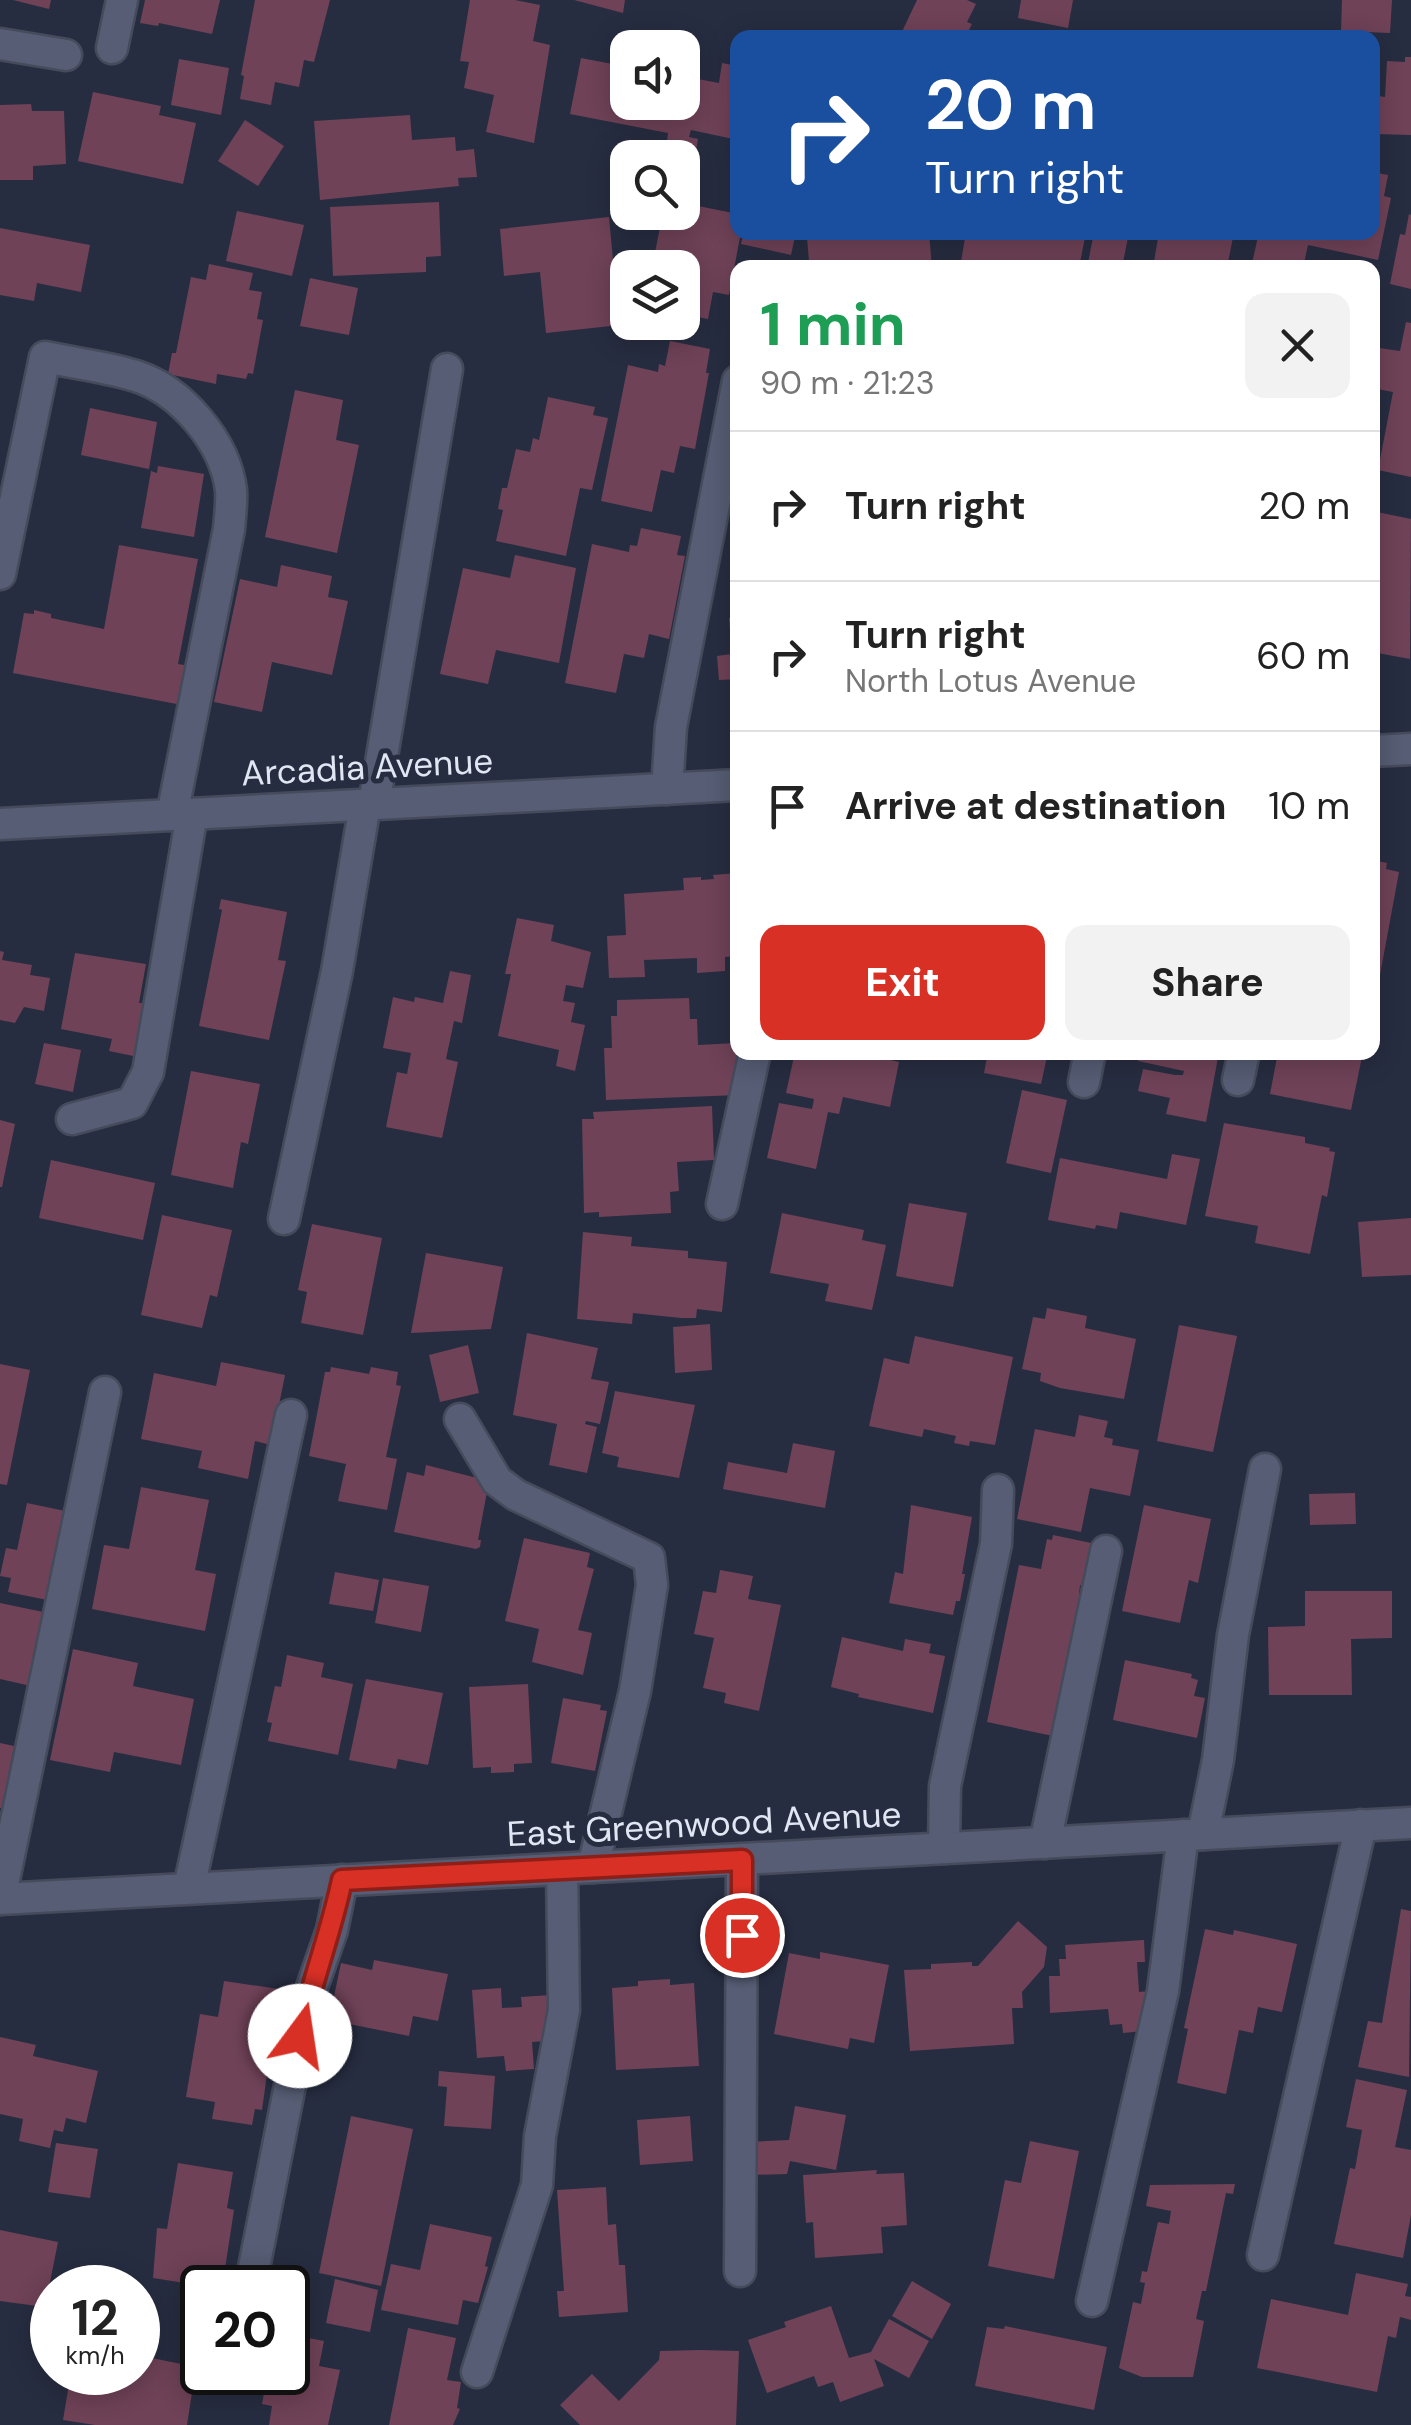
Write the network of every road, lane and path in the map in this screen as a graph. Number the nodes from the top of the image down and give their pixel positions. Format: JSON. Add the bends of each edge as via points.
{"nodes":[{"id":1,"x":122,"y":0,"type":"edge"},
{"id":2,"x":0,"y":44,"type":"edge"},
{"id":3,"x":112,"y":48,"type":"dead end"},
{"id":4,"x":66,"y":55,"type":"dead end"},
{"id":5,"x":448,"y":369,"type":"dead end"},
{"id":6,"x":730,"y":422,"type":"edge"},
{"id":7,"x":0,"y":574,"type":"edge"},
{"id":8,"x":1411,"y":749,"type":"edge"},
{"id":9,"x":1380,"y":751,"type":"edge"},
{"id":10,"x":730,"y":785,"type":"edge"},
{"id":11,"x":667,"y":789,"type":"junction"},
{"id":12,"x":369,"y":805,"type":"junction"},
{"id":13,"x":182,"y":815,"type":"junction"},
{"id":14,"x":0,"y":824,"type":"edge"},
{"id":15,"x":754,"y":1060,"type":"edge"},
{"id":16,"x":72,"y":1120,"type":"dead end"},
{"id":17,"x":722,"y":1204,"type":"dead end"},
{"id":18,"x":284,"y":1219,"type":"dead end"},
{"id":19,"x":105,"y":1392,"type":"dead end"},
{"id":20,"x":291,"y":1415,"type":"dead end"},
{"id":21,"x":460,"y":1420,"type":"dead end"},
{"id":22,"x":1265,"y":1469,"type":"dead end"},
{"id":23,"x":998,"y":1490,"type":"dead end"},
{"id":24,"x":1106,"y":1551,"type":"dead end"},
{"id":25,"x":1411,"y":1822,"type":"edge"},
{"id":26,"x":1361,"y":1825,"type":"junction"},
{"id":27,"x":1193,"y":1835,"type":"junction"},
{"id":28,"x":1045,"y":1843,"type":"junction"},
{"id":29,"x":944,"y":1848,"type":"junction"},
{"id":30,"x":742,"y":1860,"type":"junction"},
{"id":31,"x":593,"y":1867,"type":"junction"},
{"id":32,"x":562,"y":1869,"type":"junction"},
{"id":33,"x":342,"y":1880,"type":"junction"},
{"id":34,"x":189,"y":1888,"type":"junction"},
{"id":35,"x":0,"y":1899,"type":"edge"},
{"id":36,"x":1263,"y":2255,"type":"dead end"},
{"id":37,"x":255,"y":2265,"type":"edge"},
{"id":38,"x":740,"y":2271,"type":"dead end"},
{"id":39,"x":1092,"y":2301,"type":"dead end"},
{"id":40,"x":476,"y":2372,"type":"dead end"}],
"edges":[{"from":1,"to":3,"type":"street"},
{"from":2,"to":4,"type":"street"},
{"from":5,"to":12,"type":"street"},
{"from":6,"to":11,"type":"street","via":[[671,727]]},
{"from":7,"to":13,"type":"street","via":[[44,357],[138,377],[183,405],[206,432],[224,462],[229,529]]},
{"from":8,"to":9,"type":"street"},
{"from":10,"to":11,"type":"street","name":"Arcadia Avenue"},
{"from":11,"to":12,"type":"street","name":"Arcadia Avenue"},
{"from":12,"to":13,"type":"street","name":"Arcadia Avenue"},
{"from":12,"to":18,"type":"street"},
{"from":13,"to":14,"type":"street","name":"Arcadia Avenue"},
{"from":13,"to":16,"type":"street","via":[[148,1072],[132,1103]]},
{"from":15,"to":17,"type":"street"},
{"from":19,"to":35,"type":"street"},
{"from":20,"to":34,"type":"street"},
{"from":21,"to":31,"type":"street","via":[[497,1480],[516,1494],[649,1558],[652,1585],[635,1691]]},
{"from":22,"to":27,"type":"street","via":[[1233,1635],[1218,1760]]},
{"from":23,"to":29,"type":"street","via":[[996,1544],[946,1786]]},
{"from":24,"to":28,"type":"street"},
{"from":25,"to":26,"type":"street","name":"East Greenwood Avenue"},
{"from":26,"to":27,"type":"street","name":"East Greenwood Avenue"},
{"from":26,"to":36,"type":"street"},
{"from":27,"to":28,"type":"street","name":"East Greenwood Avenue"},
{"from":27,"to":39,"type":"street"},
{"from":28,"to":29,"type":"street","name":"East Greenwood Avenue"},
{"from":29,"to":30,"type":"street","name":"East Greenwood Avenue"},
{"from":30,"to":31,"type":"street","name":"East Greenwood Avenue"},
{"from":30,"to":38,"type":"street"},
{"from":31,"to":32,"type":"street","name":"East Greenwood Avenue"},
{"from":32,"to":33,"type":"street","name":"East Greenwood Avenue"},
{"from":32,"to":40,"type":"street","via":[[564,2010],[537,2186]]},
{"from":33,"to":34,"type":"street","name":"East Greenwood Avenue"},
{"from":33,"to":37,"type":"street","via":[[306,2004]]},
{"from":34,"to":35,"type":"street","name":"East Greenwood Avenue"}]}
